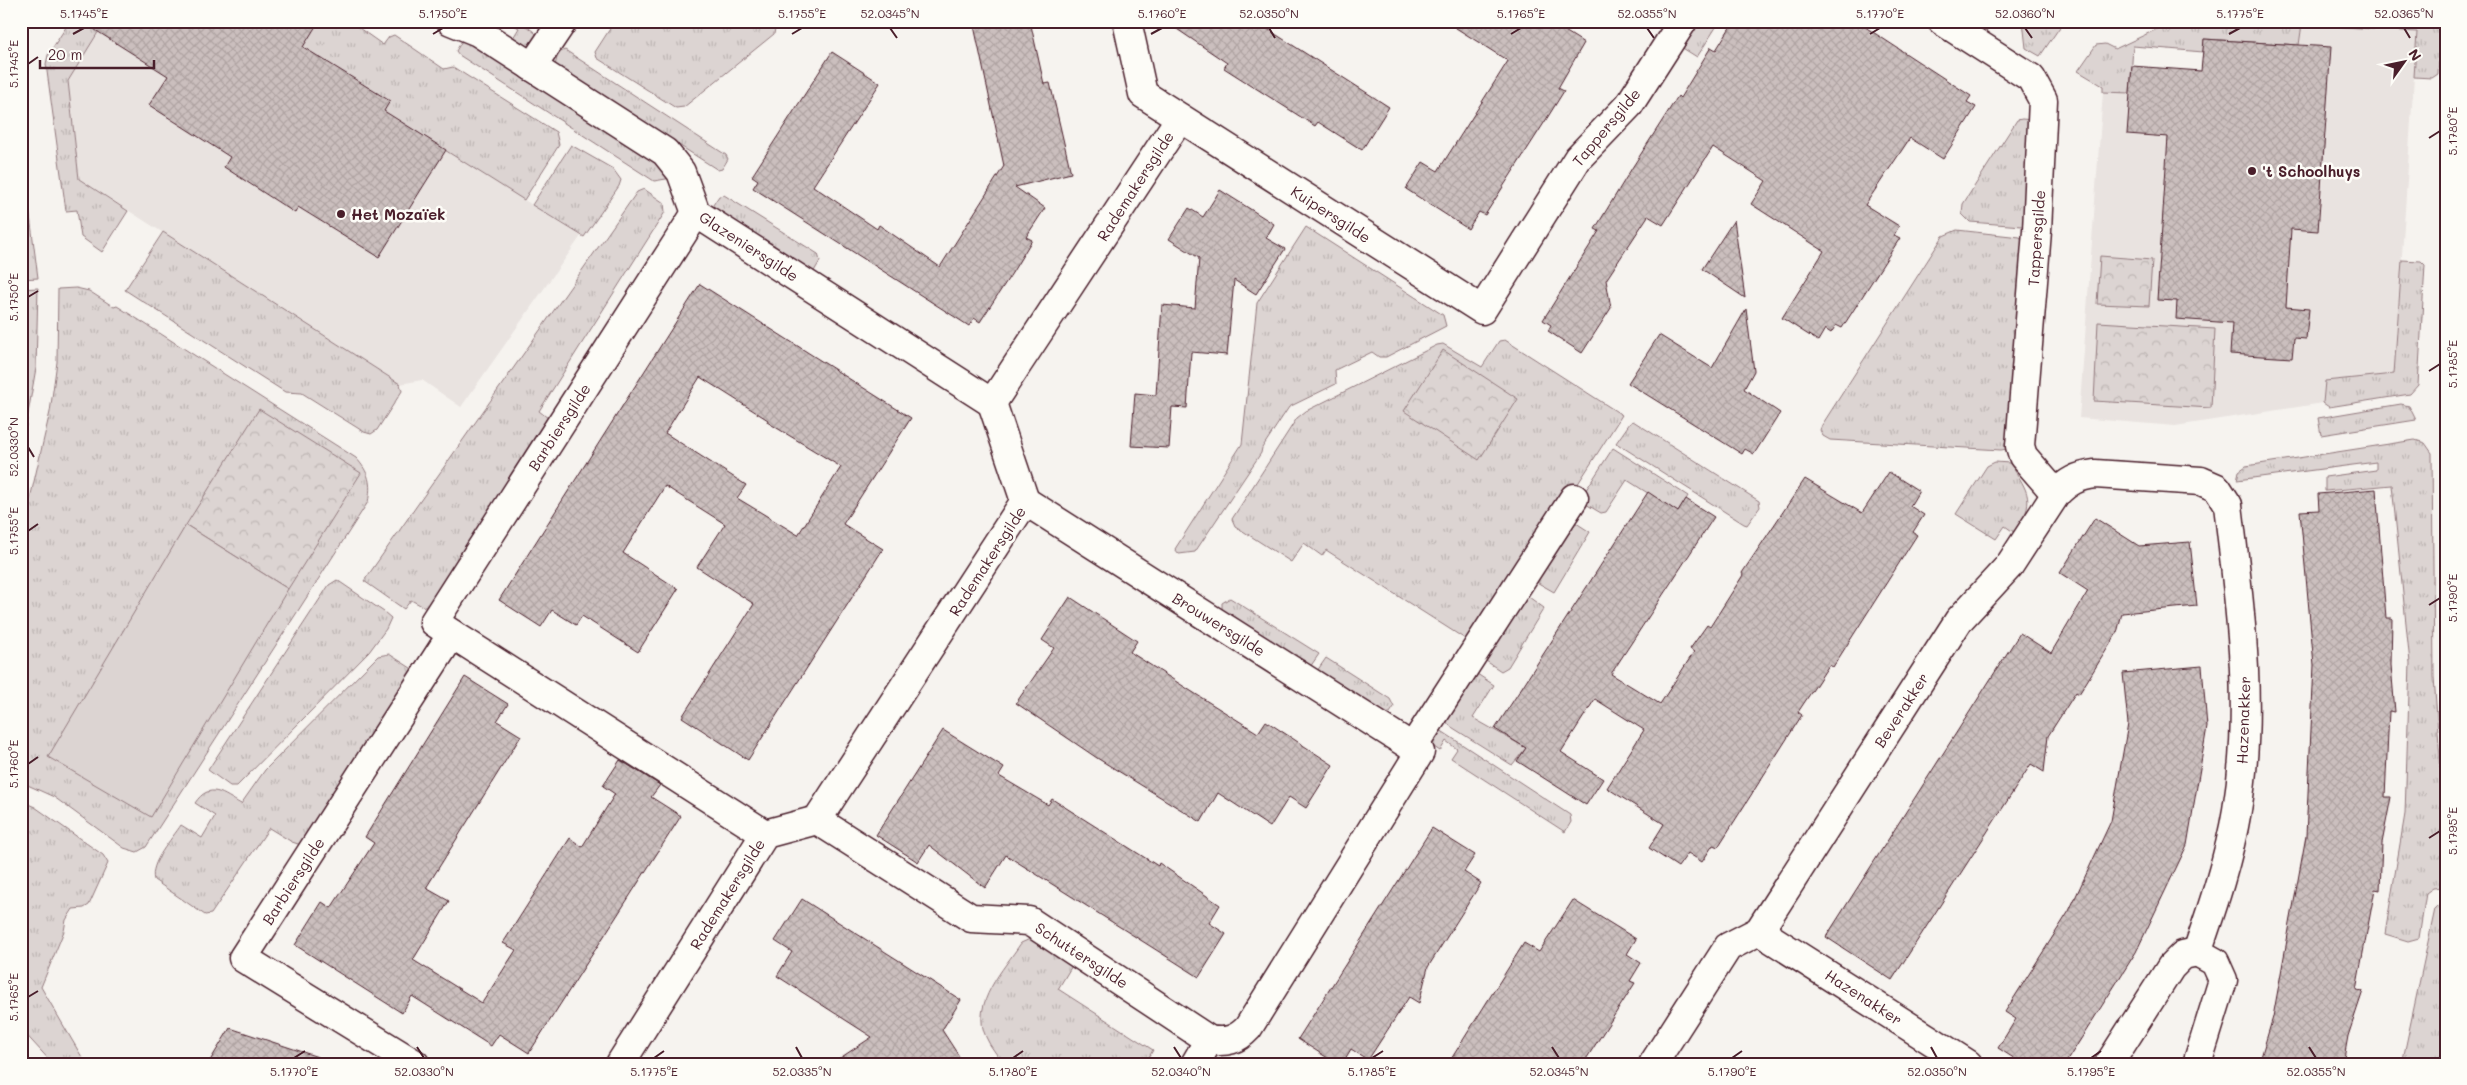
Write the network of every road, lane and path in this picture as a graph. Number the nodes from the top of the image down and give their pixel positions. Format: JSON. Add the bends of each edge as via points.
{"nodes":[{"id":1,"x":563,"y":21,"type":"edge"},
{"id":2,"x":1127,"y":21,"type":"edge"},
{"id":3,"x":1683,"y":21,"type":"edge"},
{"id":4,"x":1942,"y":21,"type":"edge"},
{"id":5,"x":456,"y":22,"type":"edge"},
{"id":6,"x":532,"y":67,"type":"junction"},
{"id":7,"x":1180,"y":118,"type":"junction"},
{"id":8,"x":696,"y":213,"type":"junction"},
{"id":9,"x":1482,"y":310,"type":"joint"},
{"id":10,"x":992,"y":403,"type":"junction"},
{"id":11,"x":2217,"y":488,"type":"joint"},
{"id":12,"x":2056,"y":494,"type":"junction"},
{"id":13,"x":1574,"y":498,"type":"dead end"},
{"id":14,"x":1026,"y":502,"type":"junction"},
{"id":15,"x":452,"y":634,"type":"junction"},
{"id":16,"x":1417,"y":749,"type":"junction"},
{"id":17,"x":817,"y":820,"type":"junction"},
{"id":18,"x":765,"y":834,"type":"junction"},
{"id":19,"x":1759,"y":930,"type":"junction"},
{"id":20,"x":2197,"y":952,"type":"junction"},
{"id":21,"x":1210,"y":1040,"type":"junction"},
{"id":22,"x":415,"y":1064,"type":"edge"},
{"id":23,"x":620,"y":1064,"type":"edge"},
{"id":24,"x":1195,"y":1064,"type":"edge"},
{"id":25,"x":1654,"y":1064,"type":"edge"},
{"id":26,"x":1968,"y":1064,"type":"edge"},
{"id":27,"x":2109,"y":1064,"type":"edge"},
{"id":28,"x":2197,"y":1064,"type":"edge"}],
"edges":[{"from":1,"to":6,"type":"street"},
{"from":2,"to":7,"type":"street","name":"Rademakersgilde","via":[[1143,94]]},
{"from":3,"to":9,"type":"street","name":"Tappersgilde","via":[[1629,105],[1578,158]]},
{"from":4,"to":12,"type":"street","name":"Tappersgilde","via":[[2031,78],[2043,100],[2037,231],[2020,446],[2023,456]]},
{"from":5,"to":6,"type":"street","name":"Glazeniersgilde","via":[[478,32]]},
{"from":6,"to":8,"type":"street","name":"Glazeniersgilde","via":[[665,152],[681,172]]},
{"from":7,"to":9,"type":"street","name":"Kuipersgilde"},
{"from":7,"to":10,"type":"street","name":"Rademakersgilde"},
{"from":8,"to":10,"type":"street","name":"Glazeniersgilde"},
{"from":8,"to":15,"type":"street","name":"Barbiersgilde","via":[[434,622]]},
{"from":10,"to":14,"type":"street","name":"Rademakersgilde"},
{"from":11,"to":12,"type":"street","name":"Beverakker","via":[[2201,481],[2095,474],[2074,479]]},
{"from":11,"to":20,"type":"street","name":"Hazenakker","via":[[2228,505],[2241,617],[2245,668],[2243,765],[2237,811]]},
{"from":12,"to":19,"type":"street","name":"Beverakker","via":[[2009,566],[1959,620]]},
{"from":13,"to":16,"type":"street"},
{"from":14,"to":16,"type":"street","name":"Brouwersgilde"},
{"from":14,"to":17,"type":"street","name":"Rademakersgilde"},
{"from":15,"to":18,"type":"street","name":"Barbiersgilde"},
{"from":15,"to":22,"type":"street","name":"Barbiersgilde","via":[[243,958]]},
{"from":16,"to":21,"type":"street","via":[[1248,1028],[1230,1040]]},
{"from":17,"to":18,"type":"street","name":"Rademakersgilde"},
{"from":17,"to":21,"type":"street","name":"Schuttersgilde","via":[[971,918],[1029,921]]},
{"from":18,"to":23,"type":"street","name":"Rademakersgilde"},
{"from":19,"to":25,"type":"street","name":"Beverakker","via":[[1728,947]]},
{"from":19,"to":26,"type":"street","name":"Hazenakker"},
{"from":20,"to":27,"type":"street","via":[[2183,955],[2171,967]]},
{"from":20,"to":28,"type":"street","via":[[2215,962],[2223,980]]},
{"from":21,"to":24,"type":"street"}]}
